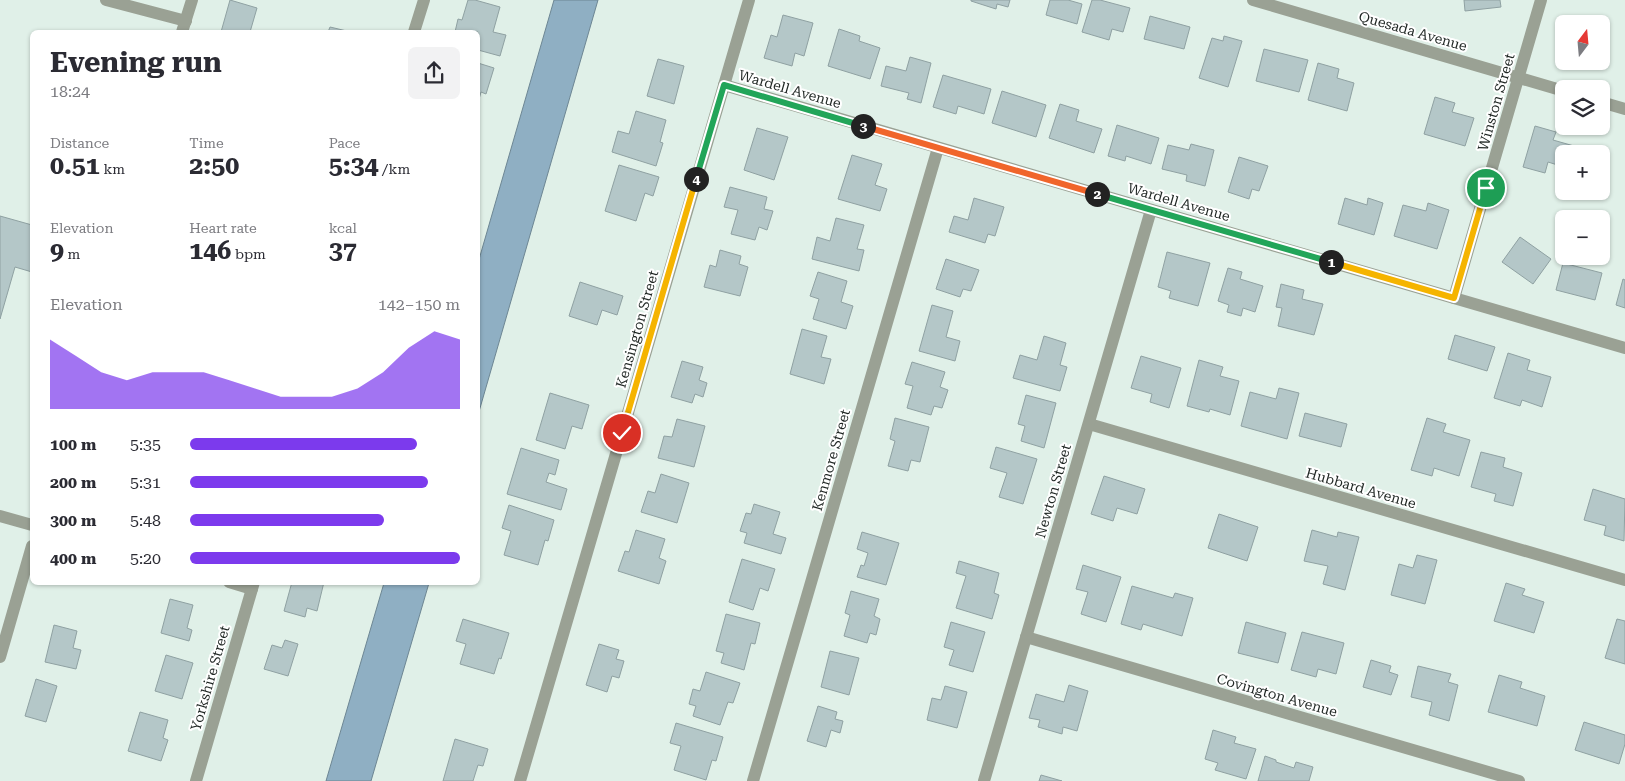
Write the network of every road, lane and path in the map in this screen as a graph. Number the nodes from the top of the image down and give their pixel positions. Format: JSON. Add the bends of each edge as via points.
{"nodes":[{"id":1,"x":106,"y":0,"type":"edge"},
{"id":2,"x":192,"y":0,"type":"edge"},
{"id":3,"x":424,"y":0,"type":"edge"},
{"id":4,"x":749,"y":0,"type":"edge"},
{"id":5,"x":1253,"y":0,"type":"edge"},
{"id":6,"x":1541,"y":0,"type":"edge"},
{"id":7,"x":184,"y":27,"type":"edge"},
{"id":8,"x":415,"y":30,"type":"edge"},
{"id":9,"x":1518,"y":78,"type":"junction"},
{"id":10,"x":724,"y":85,"type":"junction"},
{"id":11,"x":1555,"y":88,"type":"edge"},
{"id":12,"x":1610,"y":105,"type":"edge"},
{"id":13,"x":1625,"y":109,"type":"edge"},
{"id":14,"x":938,"y":148,"type":"junction"},
{"id":15,"x":1151,"y":210,"type":"junction"},
{"id":16,"x":1454,"y":298,"type":"junction"},
{"id":17,"x":1625,"y":348,"type":"edge"},
{"id":18,"x":1088,"y":424,"type":"junction"},
{"id":19,"x":0,"y":516,"type":"edge"},
{"id":20,"x":30,"y":524,"type":"edge"},
{"id":21,"x":30,"y":553,"type":"edge"},
{"id":22,"x":1625,"y":580,"type":"edge"},
{"id":23,"x":253,"y":586,"type":"edge"},
{"id":24,"x":1026,"y":637,"type":"junction"},
{"id":25,"x":0,"y":657,"type":"edge"},
{"id":26,"x":196,"y":781,"type":"edge"},
{"id":27,"x":520,"y":781,"type":"edge"},
{"id":28,"x":752,"y":781,"type":"edge"},
{"id":29,"x":984,"y":781,"type":"edge"},
{"id":30,"x":1519,"y":781,"type":"edge"}],
"edges":[{"from":1,"to":7,"type":"street"},
{"from":2,"to":7,"type":"street"},
{"from":3,"to":8,"type":"street"},
{"from":4,"to":10,"type":"street","name":"Kensington Street"},
{"from":5,"to":9,"type":"street","name":"Quesada Avenue"},
{"from":6,"to":9,"type":"street","name":"Winston Street"},
{"from":9,"to":11,"type":"street","name":"Quesada Avenue"},
{"from":9,"to":16,"type":"street","name":"Winston Street"},
{"from":10,"to":14,"type":"street","name":"Wardell Avenue"},
{"from":10,"to":27,"type":"street","name":"Kensington Street"},
{"from":12,"to":13,"type":"street"},
{"from":14,"to":15,"type":"street","name":"Wardell Avenue"},
{"from":14,"to":28,"type":"street","name":"Kenmore Street"},
{"from":15,"to":16,"type":"street","name":"Wardell Avenue"},
{"from":15,"to":18,"type":"street","name":"Newton Street"},
{"from":16,"to":17,"type":"street","name":"Wardell Avenue"},
{"from":18,"to":22,"type":"street","name":"Hubbard Avenue"},
{"from":18,"to":24,"type":"street","name":"Newton Street"},
{"from":19,"to":20,"type":"street"},
{"from":21,"to":25,"type":"street"},
{"from":23,"to":26,"type":"street","name":"Yorkshire Street"},
{"from":24,"to":29,"type":"street","name":"Newton Street"},
{"from":24,"to":30,"type":"street","name":"Covington Avenue"}]}
